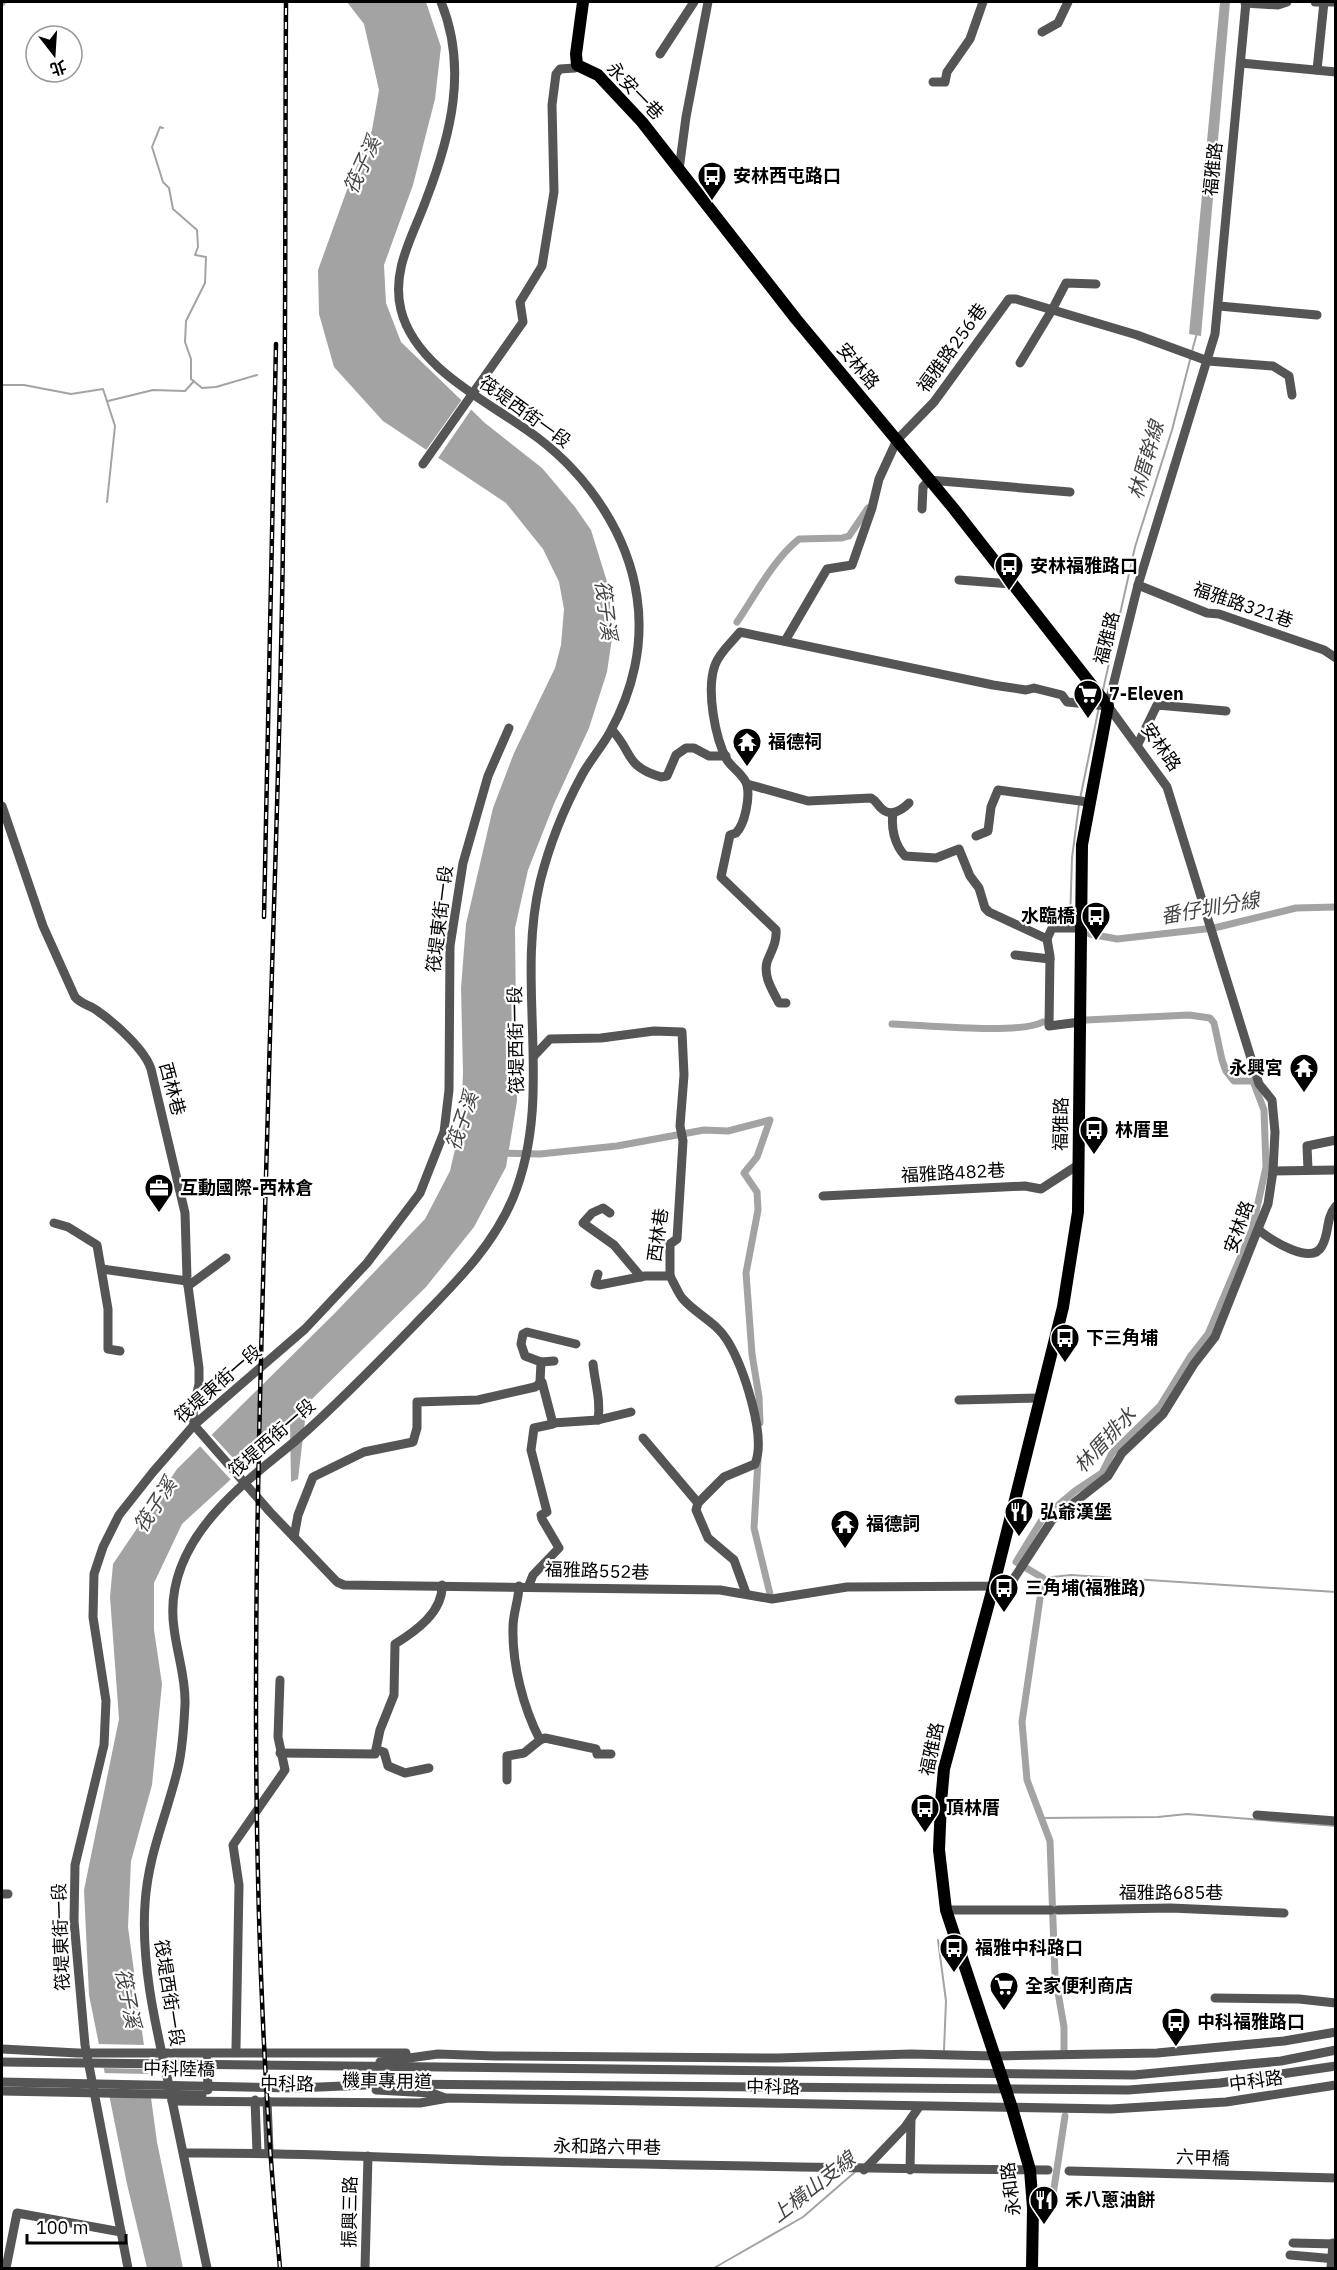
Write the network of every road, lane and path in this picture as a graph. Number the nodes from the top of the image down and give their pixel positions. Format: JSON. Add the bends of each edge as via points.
{"nodes":[{"id":1,"x":441,"y":2,"type":"edge"},
{"id":2,"x":584,"y":2,"type":"edge"},
{"id":3,"x":694,"y":2,"type":"edge"},
{"id":4,"x":708,"y":2,"type":"edge"},
{"id":5,"x":983,"y":2,"type":"edge"},
{"id":6,"x":1068,"y":2,"type":"edge"},
{"id":7,"x":1245,"y":2,"type":"edge"},
{"id":8,"x":1287,"y":2,"type":"edge"},
{"id":9,"x":1315,"y":2,"type":"edge"},
{"id":10,"x":1324,"y":2,"type":"edge"},
{"id":11,"x":1335,"y":2,"type":"edge"},
{"id":12,"x":1042,"y":32,"type":"dead end"},
{"id":13,"x":660,"y":54,"type":"dead end"},
{"id":14,"x":1241,"y":63,"type":"junction"},
{"id":15,"x":577,"y":65,"type":"junction"},
{"id":16,"x":1317,"y":70,"type":"junction"},
{"id":17,"x":1335,"y":72,"type":"edge"},
{"id":18,"x":933,"y":82,"type":"dead end"},
{"id":19,"x":679,"y":170,"type":"junction"},
{"id":20,"x":1096,"y":284,"type":"dead end"},
{"id":21,"x":1219,"y":306,"type":"junction"},
{"id":22,"x":1052,"y":310,"type":"junction"},
{"id":23,"x":1317,"y":315,"type":"dead end"},
{"id":24,"x":1208,"y":361,"type":"junction"},
{"id":25,"x":1020,"y":363,"type":"dead end"},
{"id":26,"x":1292,"y":395,"type":"dead end"},
{"id":27,"x":471,"y":396,"type":"junction"},
{"id":28,"x":897,"y":440,"type":"junction"},
{"id":29,"x":423,"y":464,"type":"dead end"},
{"id":30,"x":928,"y":480,"type":"junction"},
{"id":31,"x":1070,"y":492,"type":"dead end"},
{"id":32,"x":922,"y":509,"type":"dead end"},
{"id":33,"x":959,"y":579,"type":"dead end"},
{"id":34,"x":1011,"y":584,"type":"junction"},
{"id":35,"x":1138,"y":585,"type":"junction"},
{"id":36,"x":784,"y":641,"type":"junction"},
{"id":37,"x":1335,"y":658,"type":"edge"},
{"id":38,"x":1102,"y":702,"type":"junction"},
{"id":39,"x":1226,"y":711,"type":"dead end"},
{"id":40,"x":509,"y":728,"type":"dead end"},
{"id":41,"x":612,"y":730,"type":"junction"},
{"id":42,"x":1138,"y":744,"type":"junction"},
{"id":43,"x":726,"y":756,"type":"junction"},
{"id":44,"x":747,"y":784,"type":"junction"},
{"id":45,"x":1083,"y":801,"type":"junction"},
{"id":46,"x":909,"y":802,"type":"dead end"},
{"id":47,"x":2,"y":806,"type":"edge"},
{"id":48,"x":893,"y":813,"type":"junction"},
{"id":49,"x":976,"y":836,"type":"dead end"},
{"id":50,"x":1080,"y":928,"type":"junction"},
{"id":51,"x":1047,"y":939,"type":"junction"},
{"id":52,"x":1015,"y":955,"type":"dead end"},
{"id":53,"x":1050,"y":959,"type":"junction"},
{"id":54,"x":786,"y":1004,"type":"dead end"},
{"id":55,"x":1080,"y":1022,"type":"junction"},
{"id":56,"x":534,"y":1056,"type":"junction"},
{"id":57,"x":1335,"y":1140,"type":"edge"},
{"id":58,"x":1078,"y":1165,"type":"junction"},
{"id":59,"x":1308,"y":1169,"type":"junction"},
{"id":60,"x":1335,"y":1170,"type":"edge"},
{"id":61,"x":1274,"y":1171,"type":"junction"},
{"id":62,"x":823,"y":1196,"type":"dead end"},
{"id":63,"x":1335,"y":1206,"type":"edge"},
{"id":64,"x":610,"y":1214,"type":"dead end"},
{"id":65,"x":54,"y":1222,"type":"dead end"},
{"id":66,"x":1331,"y":1223,"type":"edge"},
{"id":67,"x":1259,"y":1230,"type":"junction"},
{"id":68,"x":226,"y":1258,"type":"dead end"},
{"id":69,"x":102,"y":1269,"type":"junction"},
{"id":70,"x":598,"y":1274,"type":"dead end"},
{"id":71,"x":670,"y":1276,"type":"junction"},
{"id":72,"x":641,"y":1277,"type":"junction"},
{"id":73,"x":188,"y":1283,"type":"junction"},
{"id":74,"x":576,"y":1344,"type":"dead end"},
{"id":75,"x":120,"y":1351,"type":"dead end"},
{"id":76,"x":554,"y":1361,"type":"dead end"},
{"id":77,"x":541,"y":1362,"type":"junction"},
{"id":78,"x":593,"y":1364,"type":"dead end"},
{"id":79,"x":540,"y":1383,"type":"junction"},
{"id":80,"x":1040,"y":1398,"type":"junction"},
{"id":81,"x":959,"y":1400,"type":"dead end"},
{"id":82,"x":631,"y":1412,"type":"dead end"},
{"id":83,"x":598,"y":1420,"type":"junction"},
{"id":84,"x":553,"y":1423,"type":"junction"},
{"id":85,"x":196,"y":1428,"type":"junction"},
{"id":86,"x":643,"y":1438,"type":"dead end"},
{"id":87,"x":243,"y":1482,"type":"junction"},
{"id":88,"x":698,"y":1503,"type":"junction"},
{"id":89,"x":294,"y":1537,"type":"junction"},
{"id":90,"x":994,"y":1584,"type":"junction"},
{"id":91,"x":442,"y":1585,"type":"junction"},
{"id":92,"x":524,"y":1586,"type":"junction"},
{"id":93,"x":746,"y":1593,"type":"junction"},
{"id":94,"x":279,"y":1680,"type":"dead end"},
{"id":95,"x":540,"y":1740,"type":"junction"},
{"id":96,"x":377,"y":1750,"type":"junction"},
{"id":97,"x":280,"y":1753,"type":"junction"},
{"id":98,"x":611,"y":1754,"type":"dead end"},
{"id":99,"x":429,"y":1768,"type":"dead end"},
{"id":100,"x":507,"y":1780,"type":"dead end"},
{"id":101,"x":1257,"y":1815,"type":"dead end"},
{"id":102,"x":1335,"y":1821,"type":"edge"},
{"id":103,"x":946,"y":1910,"type":"junction"},
{"id":104,"x":1284,"y":1913,"type":"dead end"},
{"id":105,"x":1215,"y":1998,"type":"dead end"},
{"id":106,"x":1335,"y":2002,"type":"edge"},
{"id":107,"x":1335,"y":2032,"type":"edge"},
{"id":108,"x":207,"y":2047,"type":"dead end"},
{"id":109,"x":236,"y":2048,"type":"dead end"},
{"id":110,"x":2,"y":2049,"type":"edge"},
{"id":111,"x":1335,"y":2050,"type":"edge"},
{"id":112,"x":438,"y":2054,"type":"junction"},
{"id":113,"x":995,"y":2056,"type":"junction"},
{"id":114,"x":584,"y":2057,"type":"junction"},
{"id":115,"x":2,"y":2062,"type":"edge"},
{"id":116,"x":353,"y":2066,"type":"junction"},
{"id":117,"x":1335,"y":2066,"type":"edge"},
{"id":118,"x":585,"y":2070,"type":"junction"},
{"id":119,"x":1001,"y":2075,"type":"junction"},
{"id":120,"x":2,"y":2082,"type":"edge"},
{"id":121,"x":1335,"y":2085,"type":"edge"},
{"id":122,"x":585,"y":2086,"type":"junction"},
{"id":123,"x":355,"y":2087,"type":"junction"},
{"id":124,"x":1006,"y":2089,"type":"junction"},
{"id":125,"x":2,"y":2091,"type":"edge"},
{"id":126,"x":448,"y":2098,"type":"junction"},
{"id":127,"x":255,"y":2100,"type":"junction"},
{"id":128,"x":267,"y":2100,"type":"junction"},
{"id":129,"x":585,"y":2100,"type":"junction"},
{"id":130,"x":172,"y":2101,"type":"junction"},
{"id":131,"x":209,"y":2101,"type":"junction"},
{"id":132,"x":919,"y":2107,"type":"junction"},
{"id":133,"x":1012,"y":2108,"type":"junction"},
{"id":134,"x":911,"y":2119,"type":"junction"},
{"id":135,"x":184,"y":2152,"type":"junction"},
{"id":136,"x":257,"y":2152,"type":"junction"},
{"id":137,"x":269,"y":2152,"type":"junction"},
{"id":138,"x":368,"y":2156,"type":"junction"},
{"id":139,"x":864,"y":2169,"type":"junction"},
{"id":140,"x":910,"y":2170,"type":"junction"},
{"id":141,"x":1030,"y":2170,"type":"junction"},
{"id":142,"x":1048,"y":2170,"type":"dead end"},
{"id":143,"x":1069,"y":2171,"type":"dead end"},
{"id":144,"x":1335,"y":2178,"type":"edge"},
{"id":145,"x":121,"y":2232,"type":"junction"},
{"id":146,"x":1293,"y":2242,"type":"dead end"},
{"id":147,"x":1334,"y":2243,"type":"edge"},
{"id":148,"x":1290,"y":2255,"type":"dead end"},
{"id":149,"x":1333,"y":2262,"type":"edge"},
{"id":150,"x":6,"y":2268,"type":"edge"},
{"id":151,"x":128,"y":2268,"type":"edge"},
{"id":152,"x":207,"y":2268,"type":"edge"},
{"id":153,"x":365,"y":2268,"type":"edge"},
{"id":154,"x":1032,"y":2268,"type":"edge"}],
"edges":[{"from":1,"to":27,"type":"street","name":"筏堤西街一段","via":[[455,53],[454,97],[441,160],[402,260],[398,294],[403,318],[415,341]]},
{"from":2,"to":15,"type":"main road","name":"永安一巷"},
{"from":3,"to":13,"type":"street"},
{"from":4,"to":19,"type":"street"},
{"from":5,"to":18,"type":"street","via":[[970,39],[947,72],[945,82]]},
{"from":6,"to":12,"type":"street","via":[[1058,23]]},
{"from":7,"to":8,"type":"street"},
{"from":7,"to":14,"type":"street","name":"福雅路"},
{"from":9,"to":10,"type":"street"},
{"from":10,"to":11,"type":"street"},
{"from":10,"to":16,"type":"street"},
{"from":14,"to":16,"type":"street"},
{"from":14,"to":21,"type":"street","name":"福雅路"},
{"from":15,"to":19,"type":"main road","name":"永安一巷","via":[[598,75],[621,97]]},
{"from":15,"to":27,"type":"street","via":[[557,71],[554,86],[554,192],[542,266],[520,302],[524,322]]},
{"from":16,"to":17,"type":"street"},
{"from":19,"to":28,"type":"main road","name":"安林路"},
{"from":20,"to":22,"type":"street","via":[[1066,283]]},
{"from":21,"to":23,"type":"street"},
{"from":21,"to":24,"type":"street","name":"福雅路"},
{"from":22,"to":24,"type":"street","name":"福雅路256巷"},
{"from":22,"to":25,"type":"street"},
{"from":22,"to":28,"type":"street","name":"福雅路256巷","via":[[1009,299],[934,402]]},
{"from":24,"to":26,"type":"street","name":"福雅路256巷","via":[[1279,368],[1289,376]]},
{"from":24,"to":35,"type":"street","name":"福雅路"},
{"from":27,"to":29,"type":"street"},
{"from":27,"to":41,"type":"street","name":"筏堤西街一段","via":[[556,452],[583,481],[623,546],[636,590],[638,644],[630,685]]},
{"from":28,"to":30,"type":"main road","name":"安林路"},
{"from":28,"to":36,"type":"street","name":"福雅路256巷","via":[[879,479],[853,562],[827,569]]},
{"from":30,"to":31,"type":"street"},
{"from":30,"to":32,"type":"street","via":[[923,487]]},
{"from":30,"to":34,"type":"main road","name":"安林路"},
{"from":33,"to":34,"type":"street"},
{"from":34,"to":38,"type":"main road","name":"安林路"},
{"from":35,"to":37,"type":"street","name":"福雅路321巷","via":[[1207,613],[1324,650]]},
{"from":35,"to":38,"type":"street","name":"福雅路"},
{"from":36,"to":38,"type":"street","via":[[993,685],[1034,688],[1062,695],[1067,702]]},
{"from":36,"to":43,"type":"street","via":[[740,632],[716,663],[713,718]]},
{"from":38,"to":42,"type":"street","name":"安林路"},
{"from":38,"to":45,"type":"main road","name":"福雅路"},
{"from":39,"to":42,"type":"street","via":[[1157,705]]},
{"from":40,"to":85,"type":"street","name":"筏堤東街一段","via":[[488,776],[463,862],[450,946],[449,1090],[444,1132],[428,1176],[387,1239],[306,1329]]},
{"from":41,"to":43,"type":"street","via":[[632,762],[661,777],[667,776],[676,755],[686,748],[709,756]]},
{"from":41,"to":56,"type":"street","name":"筏堤西街一段","via":[[578,783],[556,831],[540,881],[530,961]]},
{"from":42,"to":61,"type":"street","name":"安林路","via":[[1167,788],[1259,1084],[1272,1100]]},
{"from":43,"to":44,"type":"street"},
{"from":44,"to":48,"type":"street","via":[[808,801],[871,798],[884,811]]},
{"from":44,"to":54,"type":"street","via":[[743,824],[730,835],[721,877],[776,930],[777,938],[766,966],[767,977],[779,1003]]},
{"from":45,"to":49,"type":"street","via":[[998,790],[988,831]]},
{"from":45,"to":50,"type":"main road","name":"福雅路"},
{"from":46,"to":48,"type":"street"},
{"from":47,"to":73,"type":"street","name":"西林巷","via":[[43,926],[75,998],[99,1011],[149,1062],[184,1204]]},
{"from":48,"to":51,"type":"street","via":[[895,837],[905,856],[936,858],[958,849],[979,888],[984,908]]},
{"from":50,"to":51,"type":"street","via":[[1052,928]]},
{"from":50,"to":55,"type":"main road","name":"福雅路"},
{"from":51,"to":53,"type":"street"},
{"from":52,"to":53,"type":"street"},
{"from":53,"to":55,"type":"street","via":[[1049,1026]]},
{"from":55,"to":58,"type":"main road","name":"福雅路"},
{"from":56,"to":71,"type":"street","name":"西林巷","via":[[550,1039],[601,1038],[654,1030],[682,1032],[681,1191],[677,1239],[670,1244]]},
{"from":56,"to":87,"type":"street","name":"筏堤西街一段","via":[[536,1089],[525,1165],[509,1207],[488,1245],[371,1369],[305,1432]]},
{"from":57,"to":59,"type":"street","via":[[1306,1146]]},
{"from":58,"to":62,"type":"street","name":"福雅路482巷","via":[[1041,1189],[1025,1186]]},
{"from":58,"to":80,"type":"main road","name":"福雅路","via":[[1078,1212],[1063,1307]]},
{"from":59,"to":60,"type":"street"},
{"from":59,"to":61,"type":"street"},
{"from":61,"to":67,"type":"street","name":"安林路"},
{"from":63,"to":66,"type":"street"},
{"from":64,"to":72,"type":"street","name":"西林巷","via":[[603,1208],[583,1223],[614,1245]]},
{"from":65,"to":69,"type":"street","via":[[94,1242]]},
{"from":66,"to":67,"type":"street","via":[[1321,1248],[1306,1253],[1292,1251]]},
{"from":67,"to":90,"type":"street","name":"安林路","via":[[1215,1337],[1163,1414],[1122,1454],[1108,1476],[1052,1520],[1010,1585]]},
{"from":68,"to":73,"type":"street"},
{"from":69,"to":73,"type":"street"},
{"from":69,"to":75,"type":"street","via":[[108,1349]]},
{"from":70,"to":72,"type":"street","via":[[595,1284],[599,1285]]},
{"from":71,"to":72,"type":"street"},
{"from":71,"to":88,"type":"street","name":"西林巷","via":[[678,1285],[681,1298],[726,1339],[757,1422],[759,1448],[755,1464],[724,1477]]},
{"from":73,"to":85,"type":"street","name":"西林巷","via":[[199,1368]]},
{"from":74,"to":77,"type":"street","via":[[524,1333],[521,1344],[525,1356]]},
{"from":76,"to":77,"type":"street"},
{"from":77,"to":79,"type":"street"},
{"from":78,"to":83,"type":"street","via":[[600,1404]]},
{"from":79,"to":84,"type":"street","via":[[549,1398]]},
{"from":79,"to":89,"type":"street","via":[[478,1400],[417,1402],[413,1442],[364,1452],[313,1477]]},
{"from":80,"to":81,"type":"street"},
{"from":80,"to":90,"type":"main road","name":"福雅路"},
{"from":82,"to":83,"type":"street"},
{"from":83,"to":84,"type":"street"},
{"from":84,"to":92,"type":"street","via":[[534,1428],[530,1441],[547,1512],[541,1515],[542,1519],[559,1548]]},
{"from":85,"to":87,"type":"street","name":"福雅路552巷"},
{"from":85,"to":145,"type":"street","name":"筏堤東街一段","via":[[119,1515],[94,1574],[93,1617],[106,1701],[104,1744],[85,1815],[73,1893],[80,2002],[94,2100]]},
{"from":86,"to":88,"type":"street"},
{"from":87,"to":89,"type":"street","name":"福雅路552巷"},
{"from":87,"to":130,"type":"street","name":"筏堤西街一段","via":[[190,1546],[180,1567],[173,1599],[174,1631],[186,1698],[181,1751],[150,1858],[143,1937]]},
{"from":88,"to":93,"type":"street","via":[[696,1510],[705,1533],[734,1560]]},
{"from":89,"to":91,"type":"street","name":"福雅路552巷","via":[[344,1585]]},
{"from":90,"to":93,"type":"street","name":"福雅路552巷","via":[[847,1587],[772,1599]]},
{"from":90,"to":103,"type":"main road","name":"福雅路","via":[[944,1769],[939,1850]]},
{"from":91,"to":92,"type":"street","name":"福雅路552巷"},
{"from":91,"to":96,"type":"street","via":[[441,1598],[428,1618],[395,1644],[394,1695],[380,1730]]},
{"from":92,"to":93,"type":"street","name":"福雅路552巷"},
{"from":92,"to":95,"type":"street","via":[[513,1626],[514,1652],[523,1697]]},
{"from":94,"to":97,"type":"street"},
{"from":95,"to":98,"type":"street"},
{"from":95,"to":100,"type":"street","via":[[524,1753],[507,1756]]},
{"from":96,"to":97,"type":"street","via":[[375,1754]]},
{"from":96,"to":99,"type":"street","via":[[384,1752],[388,1766],[402,1772]]},
{"from":97,"to":109,"type":"street","via":[[285,1770],[279,1782],[233,1845],[239,1885]]},
{"from":101,"to":102,"type":"street"},
{"from":103,"to":104,"type":"street","name":"福雅路685巷","via":[[1183,1908]]},
{"from":103,"to":113,"type":"main road","name":"福雅路"},
{"from":105,"to":106,"type":"street"},
{"from":107,"to":113,"type":"street","name":"中科路","via":[[1157,2054]]},
{"from":108,"to":131,"type":"street"},
{"from":110,"to":112,"type":"street","name":"機車專用道","via":[[78,2053]]},
{"from":111,"to":119,"type":"street","name":"中科路","via":[[1281,2061],[1134,2075]]},
{"from":112,"to":114,"type":"street","name":"中科路"},
{"from":112,"to":116,"type":"street"},
{"from":113,"to":114,"type":"street","name":"中科路"},
{"from":113,"to":119,"type":"main road","name":"福雅路"},
{"from":114,"to":118,"type":"street"},
{"from":115,"to":116,"type":"street","name":"中科陸橋"},
{"from":116,"to":118,"type":"street","name":"中科路"},
{"from":117,"to":124,"type":"street","name":"中科路","via":[[1231,2082],[1139,2089]]},
{"from":118,"to":119,"type":"street","name":"中科路"},
{"from":118,"to":122,"type":"street"},
{"from":119,"to":124,"type":"main road","name":"福雅路"},
{"from":120,"to":123,"type":"street","name":"中科陸橋"},
{"from":121,"to":133,"type":"street","name":"中科路","via":[[1226,2102],[1111,2109]]},
{"from":122,"to":123,"type":"street","name":"中科路"},
{"from":122,"to":124,"type":"street","name":"中科路"},
{"from":122,"to":129,"type":"street"},
{"from":123,"to":126,"type":"street","via":[[432,2093]]},
{"from":124,"to":133,"type":"main road","name":"福雅路"},
{"from":125,"to":126,"type":"street","name":"機車專用道"},
{"from":126,"to":128,"type":"street","name":"中科路","via":[[420,2103]]},
{"from":126,"to":129,"type":"street","name":"中科路"},
{"from":127,"to":128,"type":"street","name":"中科路"},
{"from":127,"to":131,"type":"street","name":"中科路"},
{"from":127,"to":136,"type":"street"},
{"from":128,"to":137,"type":"street"},
{"from":129,"to":132,"type":"street","name":"中科路"},
{"from":130,"to":131,"type":"street","name":"中科路"},
{"from":130,"to":135,"type":"street","name":"筏堤西街一段"},
{"from":132,"to":133,"type":"street","name":"中科路"},
{"from":132,"to":134,"type":"street"},
{"from":133,"to":141,"type":"main road","name":"永和路"},
{"from":134,"to":139,"type":"street"},
{"from":134,"to":140,"type":"street"},
{"from":135,"to":136,"type":"street","name":"永和路六甲巷"},
{"from":135,"to":152,"type":"street","name":"筏堤西街一段"},
{"from":136,"to":137,"type":"street","name":"永和路六甲巷"},
{"from":137,"to":138,"type":"street","name":"永和路六甲巷"},
{"from":138,"to":139,"type":"street","name":"永和路六甲巷"},
{"from":138,"to":153,"type":"street","name":"振興三路"},
{"from":139,"to":140,"type":"street","name":"永和路六甲巷"},
{"from":140,"to":141,"type":"street","name":"永和路六甲巷"},
{"from":141,"to":142,"type":"street"},
{"from":141,"to":154,"type":"main road","name":"永和路"},
{"from":143,"to":144,"type":"street","name":"六甲橋"},
{"from":145,"to":150,"type":"street","via":[[17,2213]]},
{"from":145,"to":151,"type":"street","name":"筏堤東街一段"},
{"from":146,"to":147,"type":"street"},
{"from":147,"to":149,"type":"street"},
{"from":148,"to":149,"type":"street"}]}
